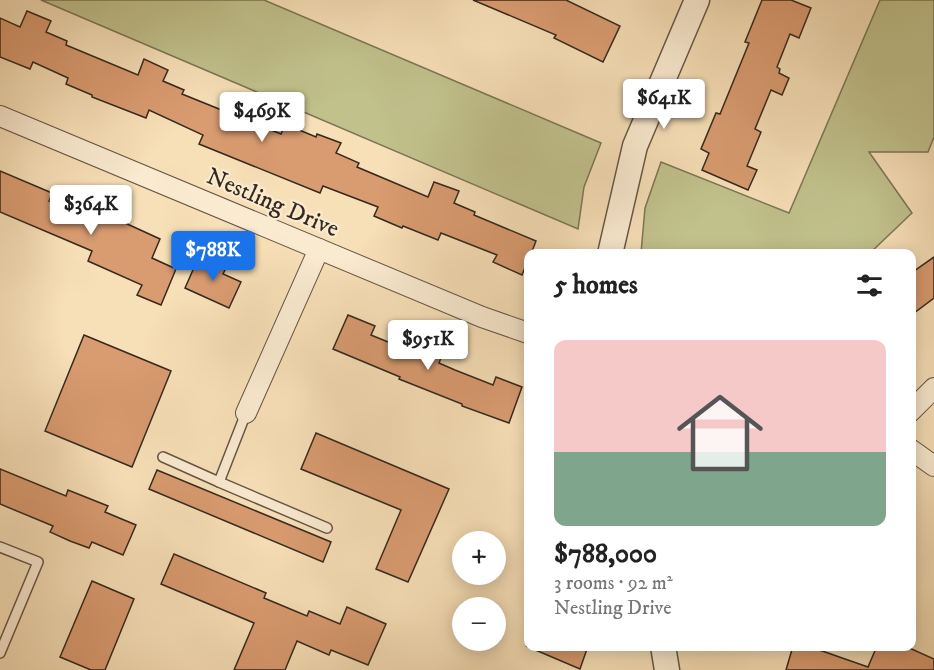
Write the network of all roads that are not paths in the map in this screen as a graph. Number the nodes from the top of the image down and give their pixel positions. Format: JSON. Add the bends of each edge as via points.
{"nodes":[{"id":1,"x":697,"y":0,"type":"edge"},
{"id":2,"x":0,"y":116,"type":"edge"},
{"id":3,"x":319,"y":249,"type":"junction"},
{"id":4,"x":611,"y":249,"type":"edge"},
{"id":5,"x":524,"y":332,"type":"edge"},
{"id":6,"x":934,"y":388,"type":"edge"},
{"id":7,"x":916,"y":406,"type":"edge"},
{"id":8,"x":246,"y":413,"type":"joint"},
{"id":9,"x":916,"y":453,"type":"edge"},
{"id":10,"x":163,"y":457,"type":"dead end"},
{"id":11,"x":934,"y":466,"type":"edge"},
{"id":12,"x":219,"y":482,"type":"junction"},
{"id":13,"x":327,"y":528,"type":"dead end"},
{"id":14,"x":0,"y":547,"type":"edge"},
{"id":15,"x":664,"y":651,"type":"edge"},
{"id":16,"x":0,"y":653,"type":"edge"},
{"id":17,"x":667,"y":670,"type":"edge"}],
"edges":[{"from":1,"to":4,"type":"street","via":[[635,146]]},
{"from":2,"to":3,"type":"street","name":"Nestling Drive"},
{"from":3,"to":5,"type":"street","name":"Nestling Drive"},
{"from":3,"to":8,"type":"street"},
{"from":6,"to":7,"type":"street"},
{"from":8,"to":12,"type":"lane"},
{"from":9,"to":11,"type":"street"},
{"from":10,"to":12,"type":"lane"},
{"from":12,"to":13,"type":"lane"},
{"from":14,"to":16,"type":"lane","via":[[38,562]]},
{"from":15,"to":17,"type":"street"}]}
